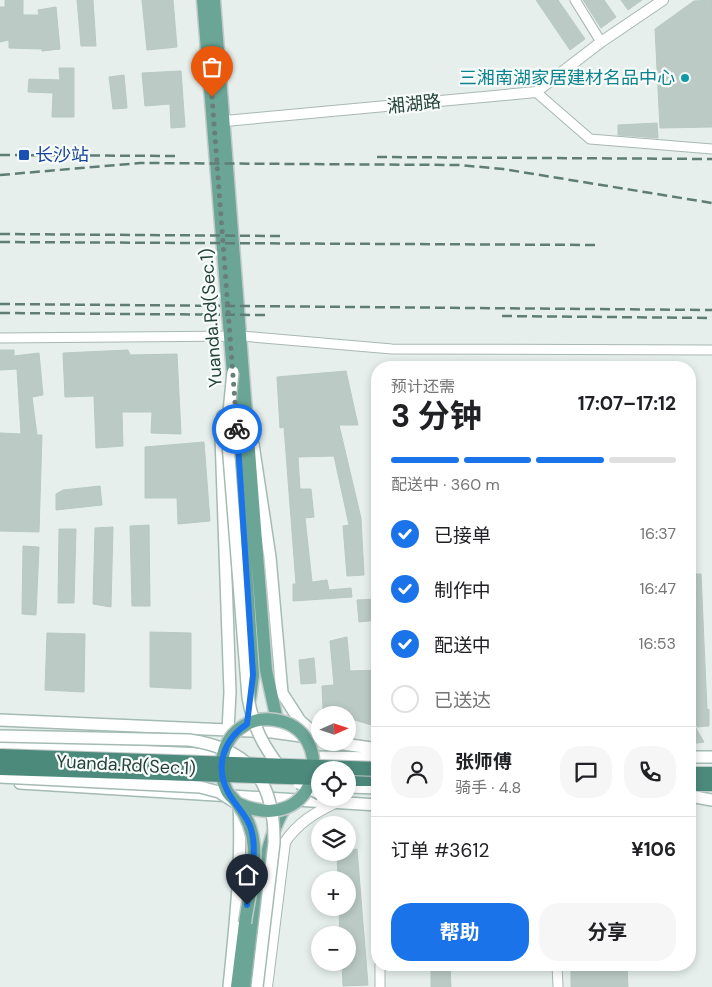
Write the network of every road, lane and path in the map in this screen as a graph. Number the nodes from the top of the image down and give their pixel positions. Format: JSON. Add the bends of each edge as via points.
{"nodes":[{"id":1,"x":203,"y":0,"type":"edge"},
{"id":2,"x":214,"y":0,"type":"edge"},
{"id":3,"x":575,"y":0,"type":"edge"},
{"id":4,"x":663,"y":0,"type":"edge"},
{"id":5,"x":601,"y":42,"type":"junction"},
{"id":6,"x":536,"y":92,"type":"junction"},
{"id":7,"x":225,"y":121,"type":"junction"},
{"id":8,"x":712,"y":149,"type":"edge"},
{"id":9,"x":0,"y":338,"type":"edge"},
{"id":10,"x":234,"y":338,"type":"junction"},
{"id":11,"x":712,"y":350,"type":"edge"},
{"id":12,"x":233,"y":372,"type":"junction"},
{"id":13,"x":247,"y":415,"type":"junction"},
{"id":14,"x":0,"y":720,"type":"edge"},
{"id":15,"x":277,"y":720,"type":"junction"},
{"id":16,"x":247,"y":724,"type":"junction"},
{"id":17,"x":228,"y":731,"type":"junction"},
{"id":18,"x":311,"y":731,"type":"edge"},
{"id":19,"x":0,"y":736,"type":"edge"},
{"id":20,"x":311,"y":738,"type":"edge"},
{"id":21,"x":0,"y":744,"type":"edge"},
{"id":22,"x":356,"y":746,"type":"edge"},
{"id":23,"x":371,"y":748,"type":"edge"},
{"id":24,"x":223,"y":755,"type":"junction"},
{"id":25,"x":0,"y":756,"type":"edge"},
{"id":26,"x":313,"y":757,"type":"junction"},
{"id":27,"x":696,"y":757,"type":"edge"},
{"id":28,"x":712,"y":757,"type":"edge"},
{"id":29,"x":371,"y":758,"type":"edge"},
{"id":30,"x":313,"y":761,"type":"edge"},
{"id":31,"x":0,"y":768,"type":"edge"},
{"id":32,"x":371,"y":769,"type":"edge"},
{"id":33,"x":696,"y":774,"type":"edge"},
{"id":34,"x":712,"y":774,"type":"edge"},
{"id":35,"x":0,"y":777,"type":"edge"},
{"id":36,"x":356,"y":779,"type":"edge"},
{"id":37,"x":371,"y":779,"type":"edge"},
{"id":38,"x":0,"y":781,"type":"edge"},
{"id":39,"x":311,"y":784,"type":"edge"},
{"id":40,"x":696,"y":784,"type":"edge"},
{"id":41,"x":712,"y":784,"type":"edge"},
{"id":42,"x":356,"y":787,"type":"edge"},
{"id":43,"x":311,"y":788,"type":"edge"},
{"id":44,"x":371,"y":788,"type":"edge"},
{"id":45,"x":311,"y":789,"type":"edge"},
{"id":46,"x":696,"y":797,"type":"edge"},
{"id":47,"x":371,"y":799,"type":"edge"},
{"id":48,"x":238,"y":800,"type":"junction"},
{"id":49,"x":356,"y":800,"type":"edge"},
{"id":50,"x":712,"y":800,"type":"edge"},
{"id":51,"x":311,"y":801,"type":"edge"},
{"id":52,"x":696,"y":801,"type":"edge"},
{"id":53,"x":356,"y":803,"type":"edge"},
{"id":54,"x":371,"y":804,"type":"edge"},
{"id":55,"x":326,"y":806,"type":"edge"},
{"id":56,"x":284,"y":809,"type":"junction"},
{"id":57,"x":251,"y":923,"type":"junction"},
{"id":58,"x":380,"y":971,"type":"edge"},
{"id":59,"x":557,"y":971,"type":"edge"},
{"id":60,"x":229,"y":987,"type":"edge"},
{"id":61,"x":237,"y":987,"type":"edge"},
{"id":62,"x":249,"y":987,"type":"edge"},
{"id":63,"x":257,"y":987,"type":"edge"},
{"id":64,"x":267,"y":987,"type":"edge"},
{"id":65,"x":380,"y":987,"type":"edge"},
{"id":66,"x":558,"y":987,"type":"edge"}],
"edges":[{"from":1,"to":10,"type":"main road","name":"Yuanda.Rd(Sec.1)"},
{"from":2,"to":7,"type":"main road","name":"Yuanda.Rd(Sec.1)"},
{"from":3,"to":5,"type":"street"},
{"from":4,"to":5,"type":"street"},
{"from":5,"to":6,"type":"street"},
{"from":6,"to":7,"type":"street","name":"湘湖路"},
{"from":6,"to":8,"type":"street","via":[[590,139]]},
{"from":7,"to":10,"type":"main road","name":"Yuanda.Rd(Sec.1)"},
{"from":9,"to":10,"type":"street"},
{"from":10,"to":11,"type":"street","via":[[392,349]]},
{"from":10,"to":12,"type":"main road","name":"Yuanda.Rd(Sec.1)"},
{"from":10,"to":13,"type":"main road","name":"Yuanda.Rd(Sec.1)"},
{"from":10,"to":17,"type":"main road","via":[[221,437],[230,692]]},
{"from":12,"to":16,"type":"main road","name":"Yuanda.Rd(Sec.1)","bridge":true,"via":[[253,675]]},
{"from":12,"to":45,"type":"main road","bridge":true,"via":[[227,431],[251,719],[258,737],[285,773]]},
{"from":13,"to":15,"type":"main road","name":"Yuanda.Rd(Sec.1)","via":[[266,670]]},
{"from":13,"to":18,"type":"main road","via":[[270,557],[282,693],[300,721]]},
{"from":14,"to":17,"type":"main road"},
{"from":15,"to":16,"type":"main road","bridge":true},
{"from":15,"to":26,"type":"main road","bridge":true,"via":[[301,733]]},
{"from":16,"to":24,"type":"main road","bridge":true,"via":[[231,737]]},
{"from":17,"to":20,"type":"main road","via":[[272,732]]},
{"from":19,"to":63,"type":"main road","bridge":true,"via":[[198,742],[233,754],[257,774],[270,799],[274,844]]},
{"from":21,"to":24,"type":"main road"},
{"from":22,"to":23,"type":"main road"},
{"from":24,"to":48,"type":"main road","bridge":true,"via":[[222,774],[227,792]]},
{"from":25,"to":32,"type":"highway","bridge":true},
{"from":26,"to":29,"type":"main road"},
{"from":26,"to":30,"type":"main road","bridge":true},
{"from":27,"to":28,"type":"main road"},
{"from":31,"to":39,"type":"highway","bridge":true},
{"from":33,"to":34,"type":"highway"},
{"from":35,"to":48,"type":"main road","name":"Yuanda.Rd(Sec.1)","bridge":true,"via":[[200,787]]},
{"from":36,"to":37,"type":"highway"},
{"from":38,"to":48,"type":"main road"},
{"from":40,"to":41,"type":"highway"},
{"from":42,"to":44,"type":"main road"},
{"from":43,"to":56,"type":"main road","bridge":true},
{"from":46,"to":50,"type":"main road"},
{"from":47,"to":49,"type":"main road"},
{"from":48,"to":51,"type":"main road"},
{"from":48,"to":56,"type":"main road","bridge":true,"via":[[264,812]]},
{"from":48,"to":57,"type":"main road","bridge":true,"via":[[251,827],[254,849]]},
{"from":48,"to":60,"type":"main road","via":[[241,846],[239,896]]},
{"from":50,"to":52,"type":"main road"},
{"from":53,"to":54,"type":"main road"},
{"from":55,"to":64,"type":"street","via":[[294,828],[285,842]]},
{"from":56,"to":57,"type":"main road","bridge":true,"via":[[269,840]]},
{"from":57,"to":61,"type":"main road"},
{"from":57,"to":62,"type":"main road"},
{"from":58,"to":65,"type":"street"},
{"from":59,"to":66,"type":"street"}]}
